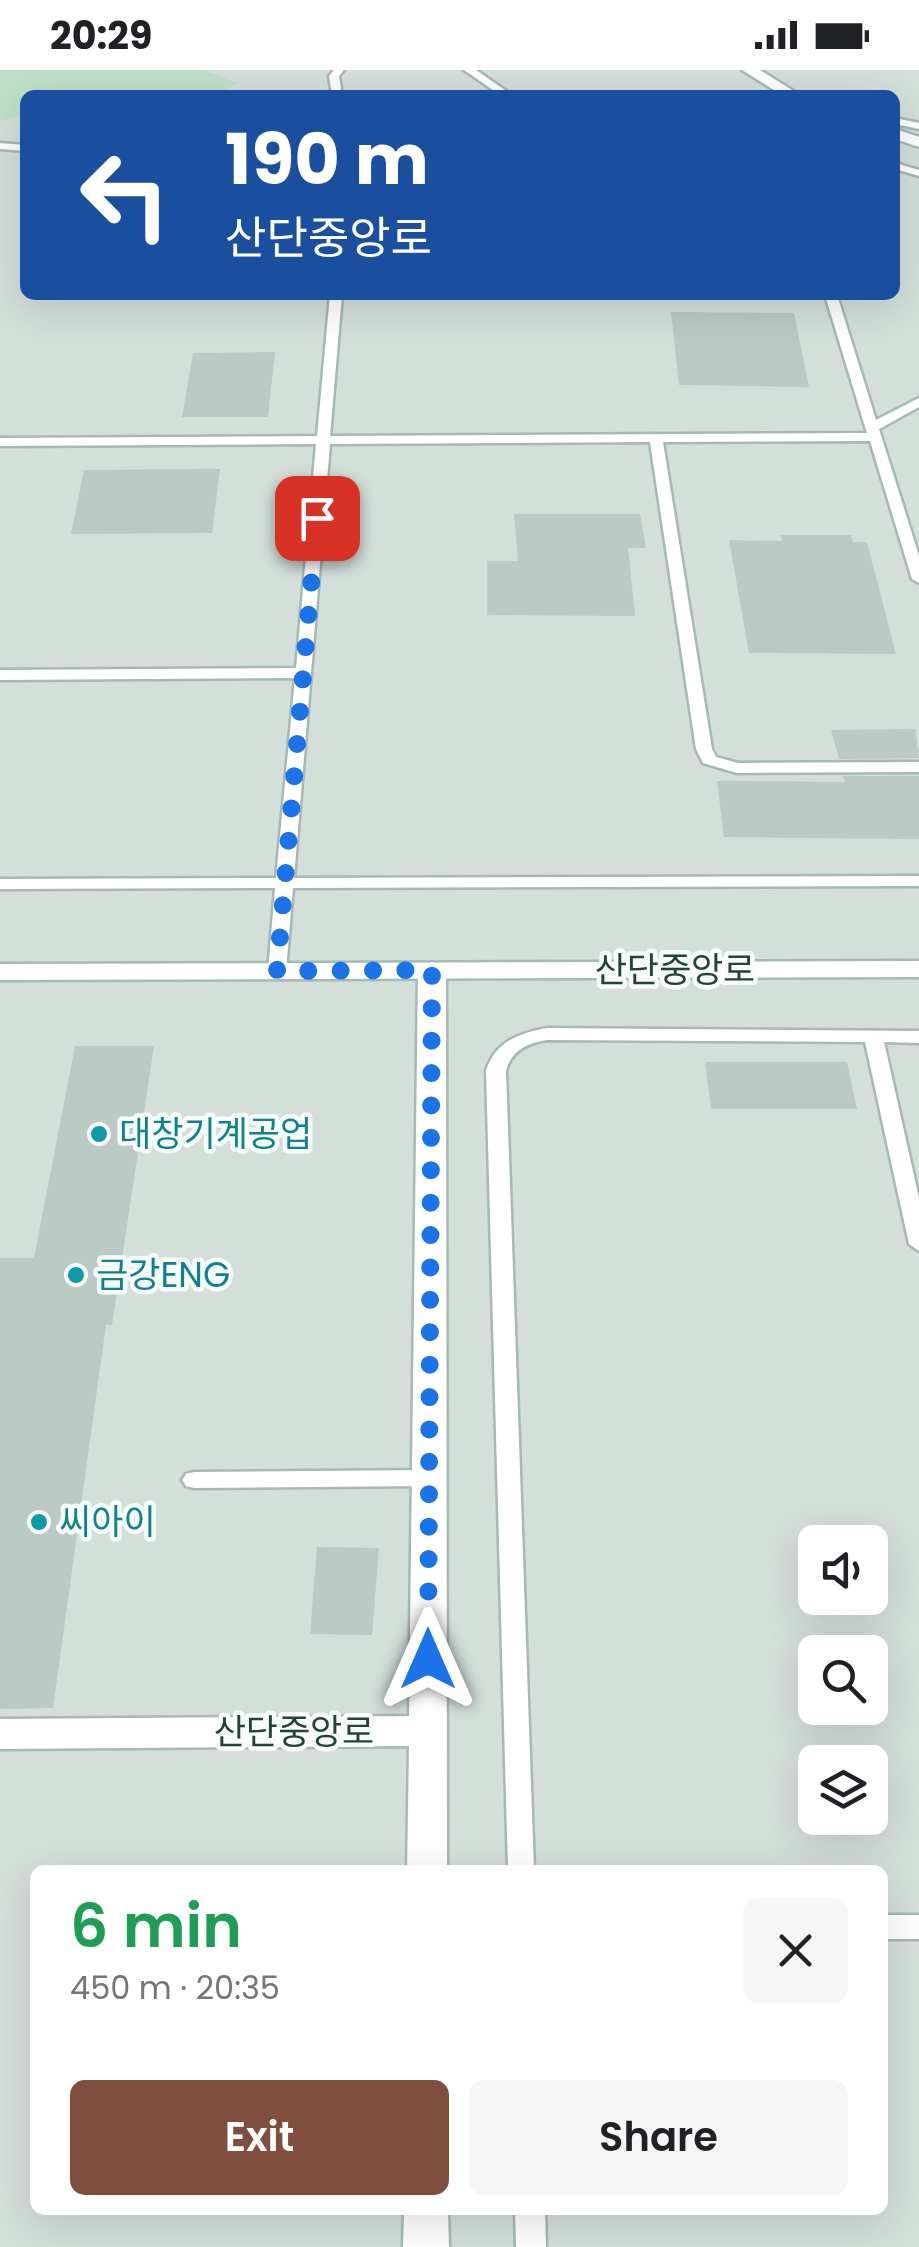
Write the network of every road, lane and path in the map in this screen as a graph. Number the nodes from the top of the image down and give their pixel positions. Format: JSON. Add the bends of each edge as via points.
{"nodes":[{"id":1,"x":468,"y":70,"type":"edge"},
{"id":2,"x":748,"y":70,"type":"edge"},
{"id":3,"x":499,"y":90,"type":"edge"},
{"id":4,"x":783,"y":90,"type":"edge"},
{"id":5,"x":336,"y":300,"type":"edge"},
{"id":6,"x":833,"y":300,"type":"edge"},
{"id":7,"x":919,"y":402,"type":"edge"},
{"id":8,"x":873,"y":432,"type":"junction"},
{"id":9,"x":656,"y":438,"type":"junction"},
{"id":10,"x":324,"y":440,"type":"junction"},
{"id":11,"x":0,"y":442,"type":"edge"},
{"id":12,"x":919,"y":579,"type":"edge"},
{"id":13,"x":303,"y":674,"type":"junction"},
{"id":14,"x":0,"y":675,"type":"edge"},
{"id":15,"x":919,"y":767,"type":"edge"},
{"id":16,"x":919,"y":881,"type":"edge"},
{"id":17,"x":0,"y":884,"type":"edge"},
{"id":18,"x":285,"y":884,"type":"junction"},
{"id":19,"x":919,"y":969,"type":"edge"},
{"id":20,"x":432,"y":970,"type":"junction"},
{"id":21,"x":277,"y":971,"type":"junction"},
{"id":22,"x":0,"y":972,"type":"edge"},
{"id":23,"x":873,"y":1037,"type":"junction"},
{"id":24,"x":919,"y":1037,"type":"edge"},
{"id":25,"x":919,"y":1244,"type":"edge"},
{"id":26,"x":429,"y":1478,"type":"junction"},
{"id":27,"x":194,"y":1480,"type":"dead end"},
{"id":28,"x":428,"y":1731,"type":"junction"},
{"id":29,"x":0,"y":1734,"type":"edge"},
{"id":30,"x":427,"y":1865,"type":"edge"},
{"id":31,"x":521,"y":1865,"type":"edge"},
{"id":32,"x":888,"y":1927,"type":"edge"},
{"id":33,"x":919,"y":1927,"type":"edge"},
{"id":34,"x":426,"y":2215,"type":"edge"},
{"id":35,"x":530,"y":2215,"type":"edge"},
{"id":36,"x":426,"y":2247,"type":"edge"},
{"id":37,"x":530,"y":2247,"type":"edge"}],
"edges":[{"from":1,"to":3,"type":"lane"},
{"from":2,"to":4,"type":"street"},
{"from":5,"to":10,"type":"lane"},
{"from":6,"to":8,"type":"lane"},
{"from":7,"to":8,"type":"lane"},
{"from":8,"to":9,"type":"lane"},
{"from":8,"to":12,"type":"lane"},
{"from":9,"to":10,"type":"lane"},
{"from":9,"to":15,"type":"lane","via":[[707,757],[737,768]]},
{"from":10,"to":11,"type":"lane"},
{"from":10,"to":13,"type":"lane"},
{"from":13,"to":14,"type":"lane"},
{"from":13,"to":18,"type":"lane"},
{"from":16,"to":18,"type":"lane"},
{"from":17,"to":18,"type":"lane"},
{"from":18,"to":21,"type":"lane"},
{"from":19,"to":20,"type":"street","name":"산단중앙로"},
{"from":20,"to":21,"type":"street","name":"산단중앙로"},
{"from":20,"to":26,"type":"street"},
{"from":21,"to":22,"type":"street","name":"산단중앙로"},
{"from":23,"to":24,"type":"lane"},
{"from":23,"to":25,"type":"lane"},
{"from":23,"to":31,"type":"lane","via":[[547,1034],[499,1056]]},
{"from":26,"to":27,"type":"lane"},
{"from":26,"to":28,"type":"street"},
{"from":28,"to":29,"type":"street","name":"산단중앙로"},
{"from":28,"to":30,"type":"street"},
{"from":32,"to":33,"type":"lane"},
{"from":34,"to":36,"type":"street"},
{"from":35,"to":37,"type":"lane"}]}
